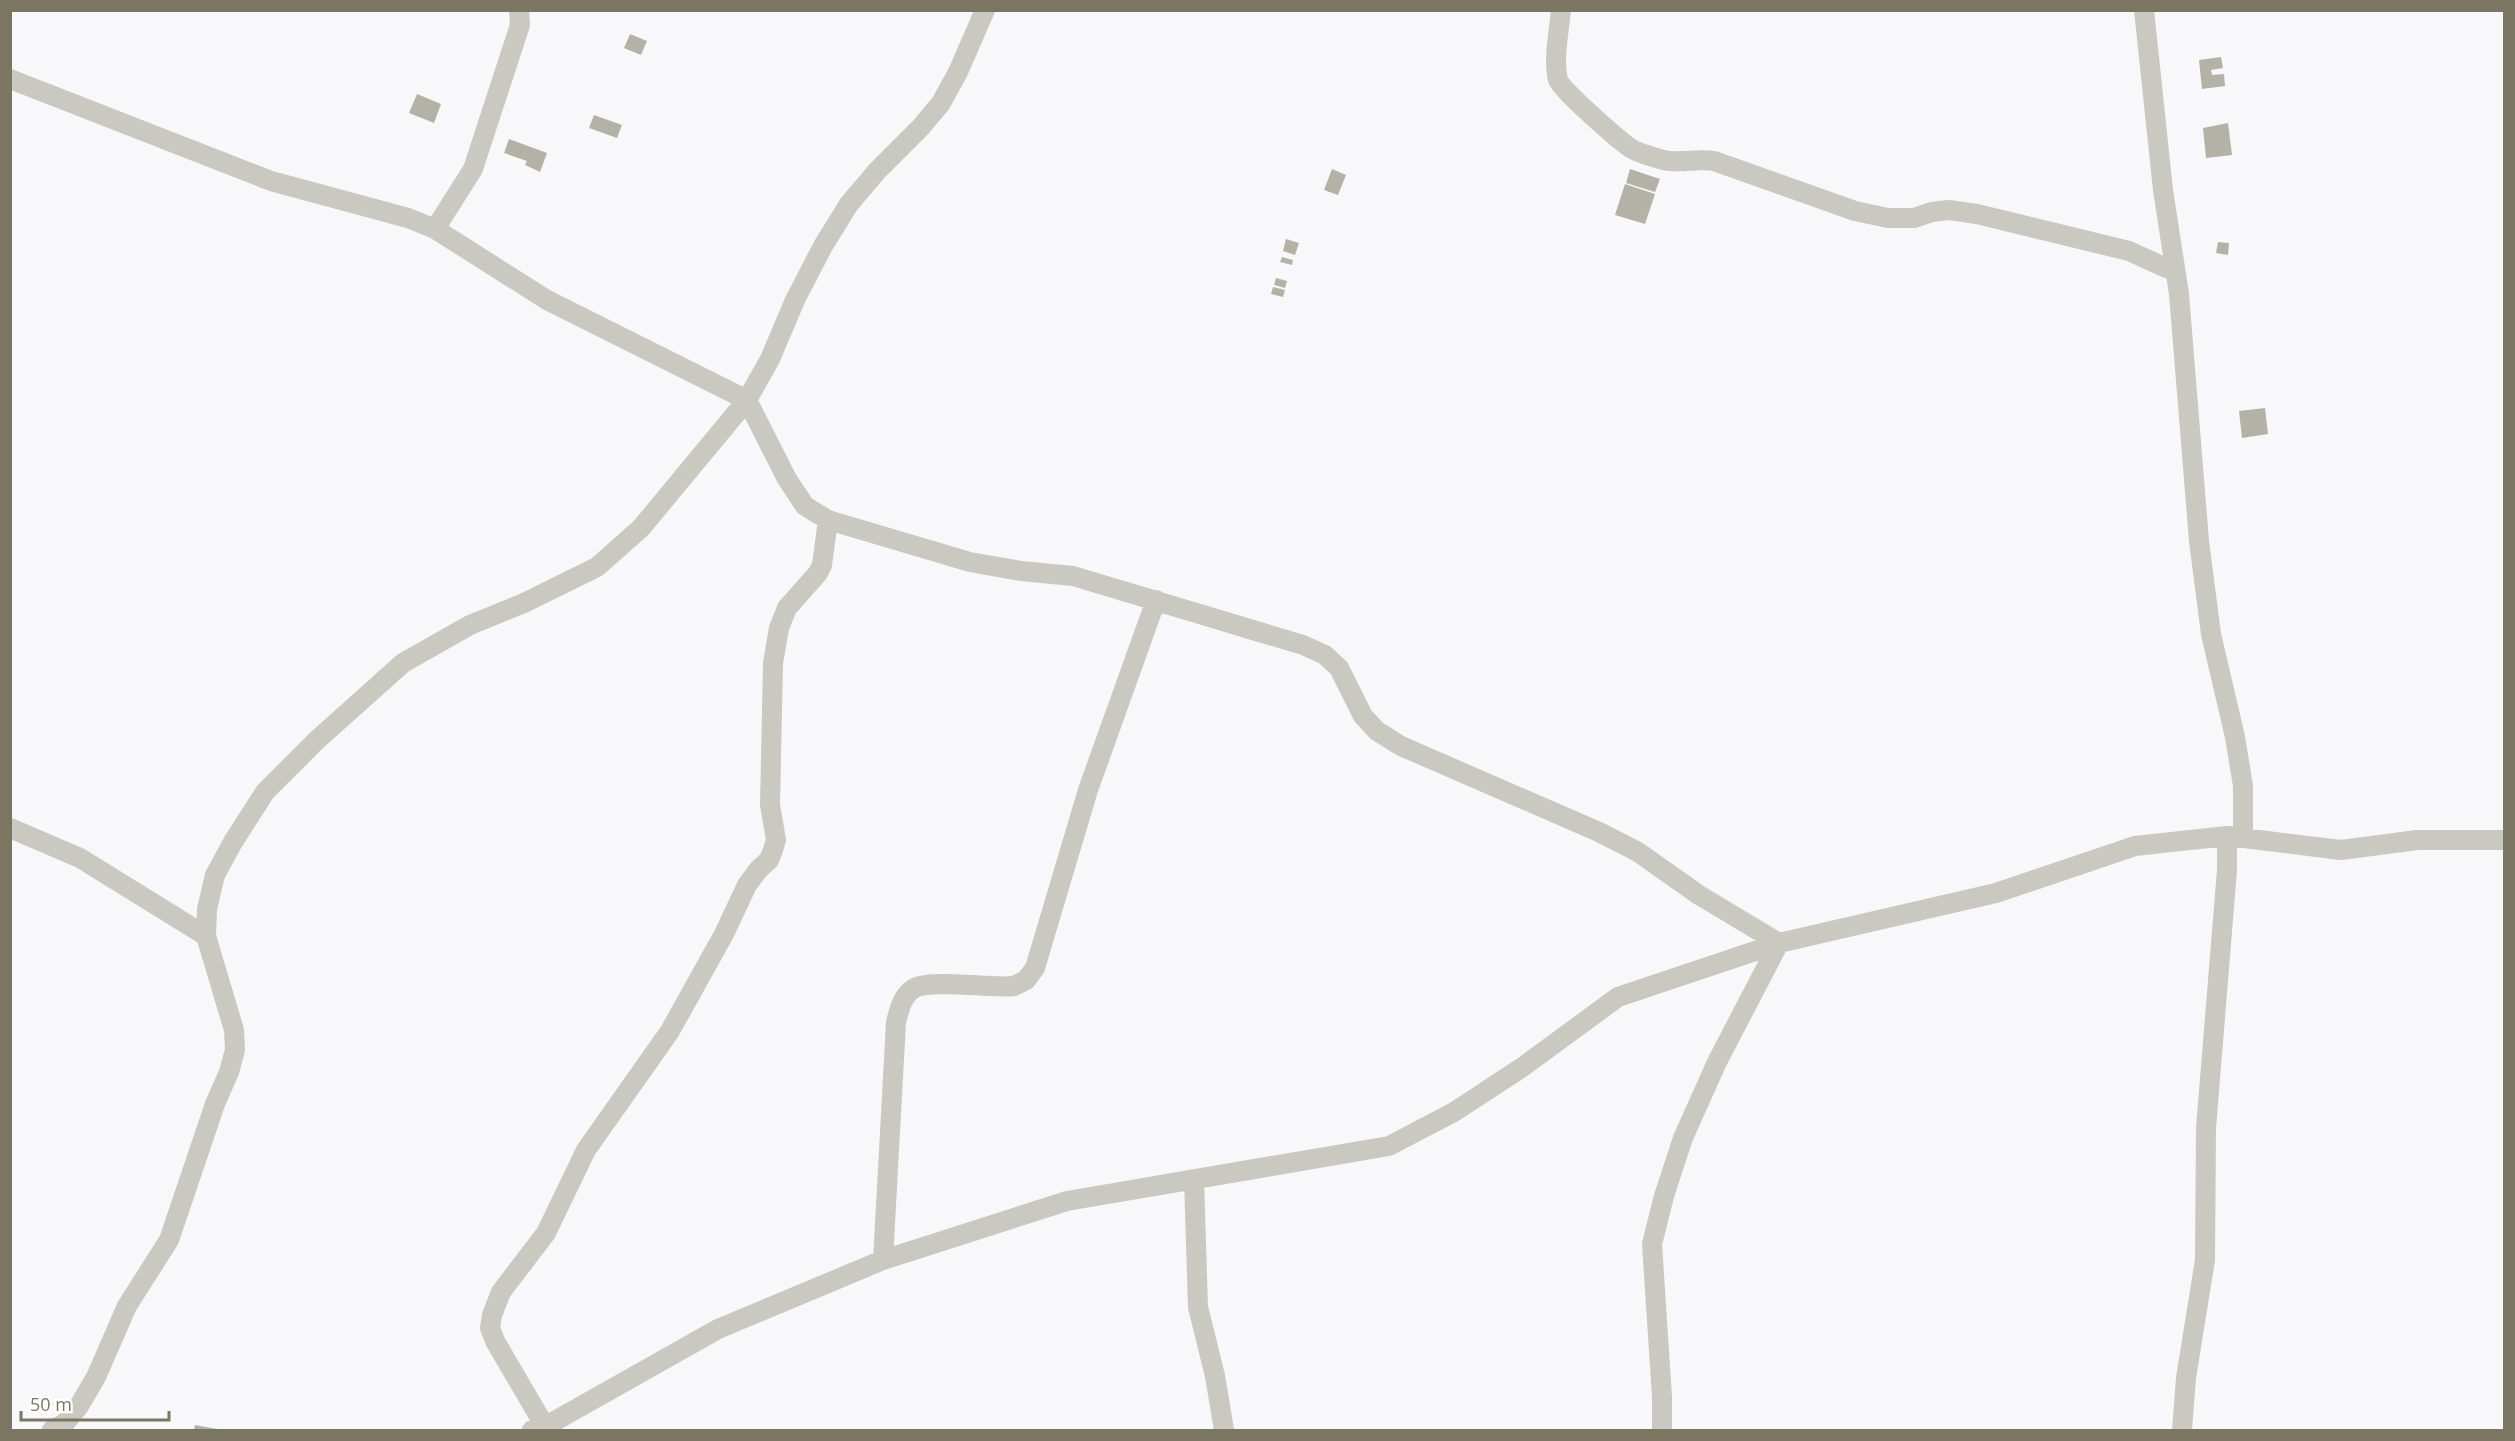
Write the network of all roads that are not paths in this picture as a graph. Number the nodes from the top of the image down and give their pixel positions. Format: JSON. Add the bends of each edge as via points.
{"nodes":[{"id":1,"x":519,"y":10,"type":"edge"},
{"id":2,"x":985,"y":10,"type":"edge"},
{"id":3,"x":1561,"y":10,"type":"edge"},
{"id":4,"x":2144,"y":10,"type":"edge"},
{"id":5,"x":10,"y":79,"type":"edge"},
{"id":6,"x":435,"y":229,"type":"junction"},
{"id":7,"x":2174,"y":269,"type":"junction"},
{"id":8,"x":747,"y":400,"type":"junction"},
{"id":9,"x":828,"y":520,"type":"junction"},
{"id":10,"x":1156,"y":600,"type":"junction"},
{"id":11,"x":10,"y":828,"type":"edge"},
{"id":12,"x":2235,"y":836,"type":"junction"},
{"id":13,"x":2505,"y":840,"type":"edge"},
{"id":14,"x":206,"y":936,"type":"junction"},
{"id":15,"x":1779,"y":944,"type":"junction"},
{"id":16,"x":1194,"y":1179,"type":"junction"},
{"id":17,"x":884,"y":1260,"type":"junction"},
{"id":18,"x":541,"y":1429,"type":"edge"},
{"id":19,"x":52,"y":1431,"type":"edge"},
{"id":20,"x":1224,"y":1431,"type":"edge"},
{"id":21,"x":1662,"y":1431,"type":"edge"},
{"id":22,"x":2182,"y":1431,"type":"edge"}],
"edges":[{"from":1,"to":6,"type":"street","via":[[520,25],[472,169]]},
{"from":2,"to":8,"type":"street","via":[[941,103],[856,196],[823,246]]},
{"from":3,"to":7,"type":"street","via":[[1558,82],[1635,151],[1676,162],[1714,161],[1855,211],[1888,218],[1914,218],[1949,210],[1977,214],[2129,251]]},
{"from":4,"to":7,"type":"street"},
{"from":5,"to":6,"type":"street","via":[[271,181]]},
{"from":6,"to":8,"type":"street","via":[[547,300]]},
{"from":7,"to":12,"type":"street","via":[[2211,634],[2242,786]]},
{"from":8,"to":9,"type":"street","via":[[805,506]]},
{"from":8,"to":14,"type":"street","via":[[641,528],[597,567],[470,625],[403,663],[317,740],[265,792],[233,842],[216,875],[207,909]]},
{"from":9,"to":10,"type":"street","via":[[970,562],[1073,576]]},
{"from":9,"to":18,"type":"street","via":[[822,565],[788,608],[779,628],[773,663],[770,805],[776,840],[769,860],[747,885],[670,1031],[586,1150],[551,1223],[501,1292],[492,1315],[490,1328],[495,1341]]},
{"from":10,"to":15,"type":"street","via":[[1325,655],[1339,668],[1363,716],[1377,731],[1401,746],[1638,852]]},
{"from":10,"to":17,"type":"street","via":[[1088,790],[1035,968],[1026,980],[1014,986],[931,984],[913,989],[902,1002],[896,1022]]},
{"from":11,"to":14,"type":"street","via":[[80,858]]},
{"from":12,"to":13,"type":"street","via":[[2341,850],[2417,840]]},
{"from":12,"to":15,"type":"street","via":[[2135,846],[1996,893]]},
{"from":12,"to":22,"type":"street","via":[[2226,894],[2206,1128],[2205,1260],[2186,1378]]},
{"from":14,"to":19,"type":"street","via":[[234,1030],[236,1050],[169,1240],[127,1306],[79,1406],[64,1424]]},
{"from":15,"to":16,"type":"street","via":[[1618,997],[1454,1112],[1389,1146]]},
{"from":15,"to":21,"type":"street","via":[[1717,1062],[1683,1138],[1652,1244]]},
{"from":16,"to":17,"type":"street","via":[[1067,1201]]},
{"from":16,"to":20,"type":"street","via":[[1198,1307]]},
{"from":17,"to":18,"type":"street","via":[[718,1329]]}]}
